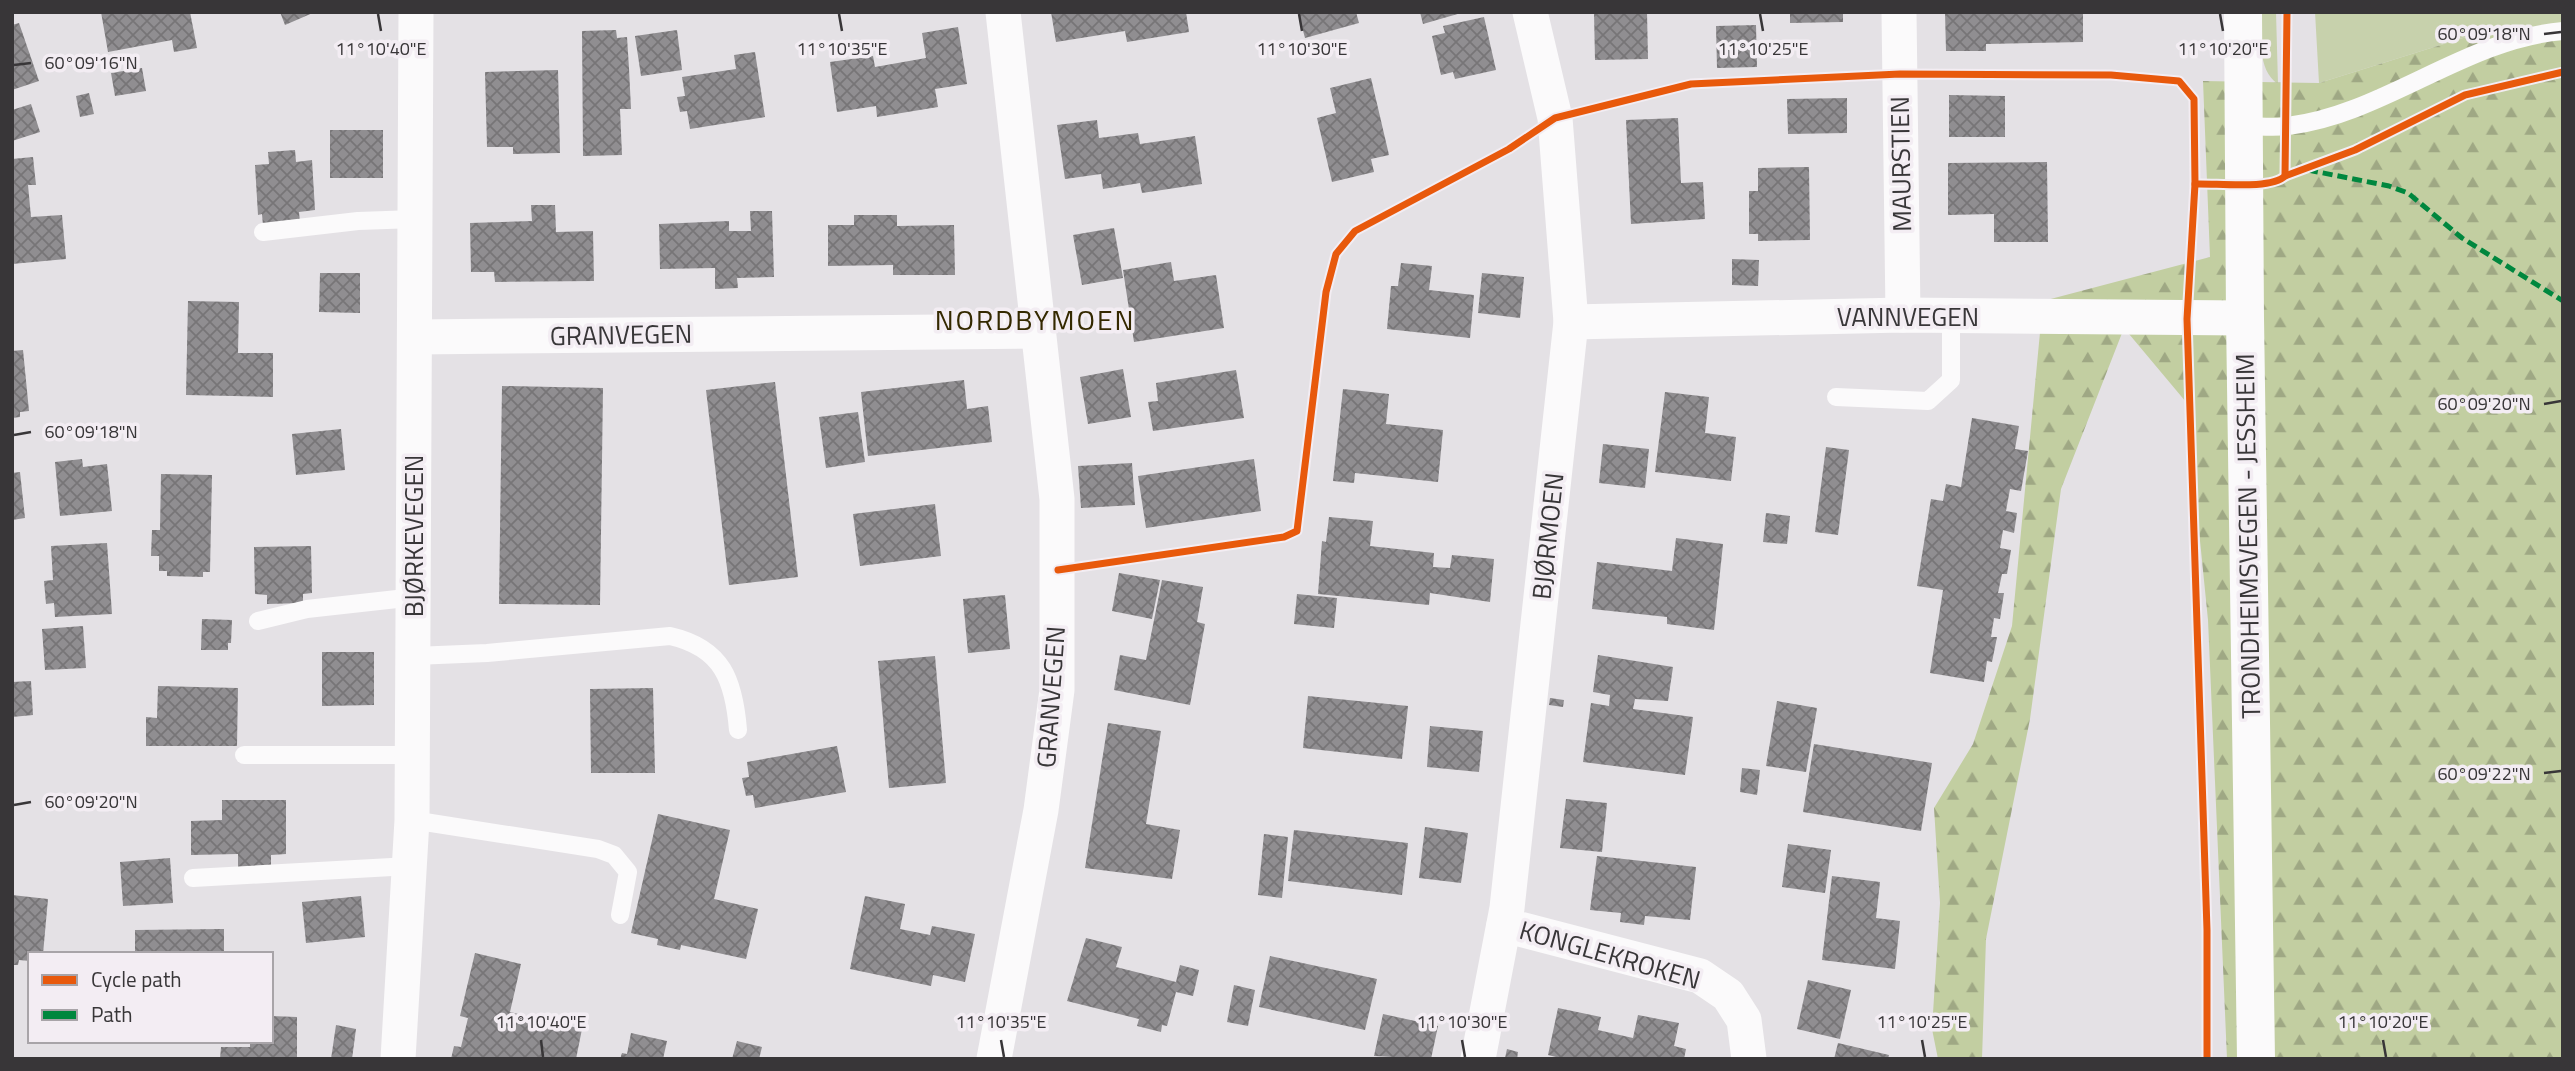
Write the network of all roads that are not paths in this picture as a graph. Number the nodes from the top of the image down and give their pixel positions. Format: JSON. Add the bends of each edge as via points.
{"nodes":[{"id":1,"x":416,"y":12,"type":"edge"},
{"id":2,"x":1003,"y":12,"type":"edge"},
{"id":3,"x":1530,"y":12,"type":"edge"},
{"id":4,"x":1899,"y":12,"type":"edge"},
{"id":5,"x":2244,"y":12,"type":"edge"},
{"id":6,"x":2563,"y":31,"type":"edge"},
{"id":7,"x":2244,"y":126,"type":"junction"},
{"id":8,"x":415,"y":219,"type":"junction"},
{"id":9,"x":263,"y":232,"type":"dead end"},
{"id":10,"x":1903,"y":316,"type":"junction"},
{"id":11,"x":1951,"y":316,"type":"junction"},
{"id":12,"x":2245,"y":318,"type":"junction"},
{"id":13,"x":1571,"y":322,"type":"junction"},
{"id":14,"x":1037,"y":331,"type":"junction"},
{"id":15,"x":415,"y":337,"type":"junction"},
{"id":16,"x":1836,"y":397,"type":"dead end"},
{"id":17,"x":415,"y":597,"type":"junction"},
{"id":18,"x":258,"y":621,"type":"dead end"},
{"id":19,"x":414,"y":656,"type":"junction"},
{"id":20,"x":738,"y":730,"type":"dead end"},
{"id":21,"x":412,"y":754,"type":"junction"},
{"id":22,"x":244,"y":755,"type":"dead end"},
{"id":23,"x":412,"y":820,"type":"junction"},
{"id":24,"x":410,"y":866,"type":"junction"},
{"id":25,"x":193,"y":878,"type":"dead end"},
{"id":26,"x":620,"y":915,"type":"dead end"},
{"id":27,"x":1504,"y":925,"type":"junction"},
{"id":28,"x":398,"y":1059,"type":"edge"},
{"id":29,"x":994,"y":1059,"type":"edge"},
{"id":30,"x":1478,"y":1059,"type":"edge"},
{"id":31,"x":1749,"y":1059,"type":"edge"},
{"id":32,"x":2256,"y":1059,"type":"edge"}],
"edges":[{"from":1,"to":8,"type":"street","name":"BJØRKEVEGEN"},
{"from":2,"to":14,"type":"street","name":"GRANVEGEN"},
{"from":3,"to":13,"type":"street","name":"BJØRMOEN","via":[[1555,118]]},
{"from":4,"to":10,"type":"street","name":"MAURSTIEN"},
{"from":5,"to":7,"type":"main road","name":"TRONDHEIMSVEGEN - JESSHEIM"},
{"from":6,"to":7,"type":"lane","via":[[2538,33],[2480,50],[2338,113],[2288,126]]},
{"from":7,"to":12,"type":"main road","name":"TRONDHEIMSVEGEN - JESSHEIM"},
{"from":8,"to":9,"type":"lane"},
{"from":8,"to":15,"type":"street","name":"BJØRKEVEGEN"},
{"from":10,"to":11,"type":"street","name":"VANNVEGEN"},
{"from":10,"to":13,"type":"street","name":"VANNVEGEN"},
{"from":11,"to":12,"type":"street","name":"VANNVEGEN"},
{"from":11,"to":16,"type":"lane","via":[[1951,380],[1928,401]]},
{"from":12,"to":32,"type":"main road","name":"TRONDHEIMSVEGEN - JESSHEIM"},
{"from":13,"to":27,"type":"street","name":"BJØRMOEN"},
{"from":14,"to":15,"type":"street","name":"GRANVEGEN"},
{"from":14,"to":29,"type":"street","name":"GRANVEGEN","via":[[1057,499],[1057,690],[1038,824]]},
{"from":15,"to":17,"type":"street","name":"BJØRKEVEGEN"},
{"from":17,"to":18,"type":"lane","via":[[307,609]]},
{"from":17,"to":19,"type":"street","name":"BJØRKEVEGEN"},
{"from":19,"to":20,"type":"lane","via":[[670,636],[687,640],[724,668],[736,701]]},
{"from":19,"to":21,"type":"street","name":"BJØRKEVEGEN"},
{"from":21,"to":22,"type":"lane"},
{"from":21,"to":23,"type":"street","name":"BJØRKEVEGEN"},
{"from":23,"to":24,"type":"street","name":"BJØRKEVEGEN"},
{"from":23,"to":26,"type":"lane","via":[[614,855],[628,872]]},
{"from":24,"to":25,"type":"lane"},
{"from":24,"to":28,"type":"street","name":"BJØRKEVEGEN"},
{"from":27,"to":30,"type":"street","name":"BJØRMOEN"},
{"from":27,"to":31,"type":"street","name":"KONGLEKROKEN","via":[[1700,976],[1728,995],[1744,1020]]}]}
